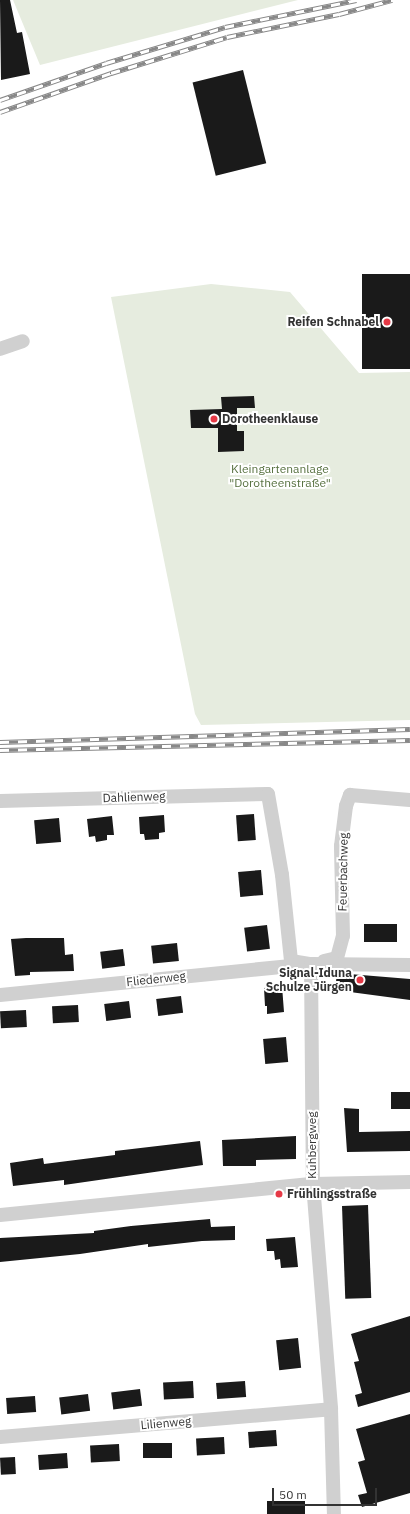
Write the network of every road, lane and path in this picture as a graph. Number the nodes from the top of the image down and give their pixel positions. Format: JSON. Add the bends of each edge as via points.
{"nodes":[{"id":1,"x":23,"y":342,"type":"dead end"},
{"id":2,"x":0,"y":349,"type":"edge"},
{"id":3,"x":410,"y":800,"type":"edge"},
{"id":4,"x":0,"y":801,"type":"edge"},
{"id":5,"x":311,"y":964,"type":"junction"},
{"id":6,"x":410,"y":965,"type":"edge"},
{"id":7,"x":0,"y":995,"type":"edge"},
{"id":8,"x":410,"y":1182,"type":"edge"},
{"id":9,"x":312,"y":1184,"type":"junction"},
{"id":10,"x":0,"y":1215,"type":"edge"},
{"id":11,"x":331,"y":1409,"type":"junction"},
{"id":12,"x":0,"y":1437,"type":"edge"},
{"id":13,"x":334,"y":1514,"type":"edge"}],
"edges":[{"from":1,"to":2,"type":"street"},
{"from":3,"to":5,"type":"street","name":"Feuerbachweg","via":[[350,795],[346,806],[341,846],[343,936],[337,958]]},
{"from":4,"to":5,"type":"street","name":"Dahlienweg","via":[[268,794],[282,875],[290,961]]},
{"from":5,"to":6,"type":"street"},
{"from":5,"to":7,"type":"street","name":"Fliederweg"},
{"from":5,"to":9,"type":"street","name":"Kuhbergweg"},
{"from":8,"to":9,"type":"street"},
{"from":9,"to":10,"type":"street"},
{"from":9,"to":11,"type":"street","name":"Kuhbergweg"},
{"from":11,"to":12,"type":"street","name":"Lilienweg"},
{"from":11,"to":13,"type":"street","name":"Kuhbergweg"}]}
